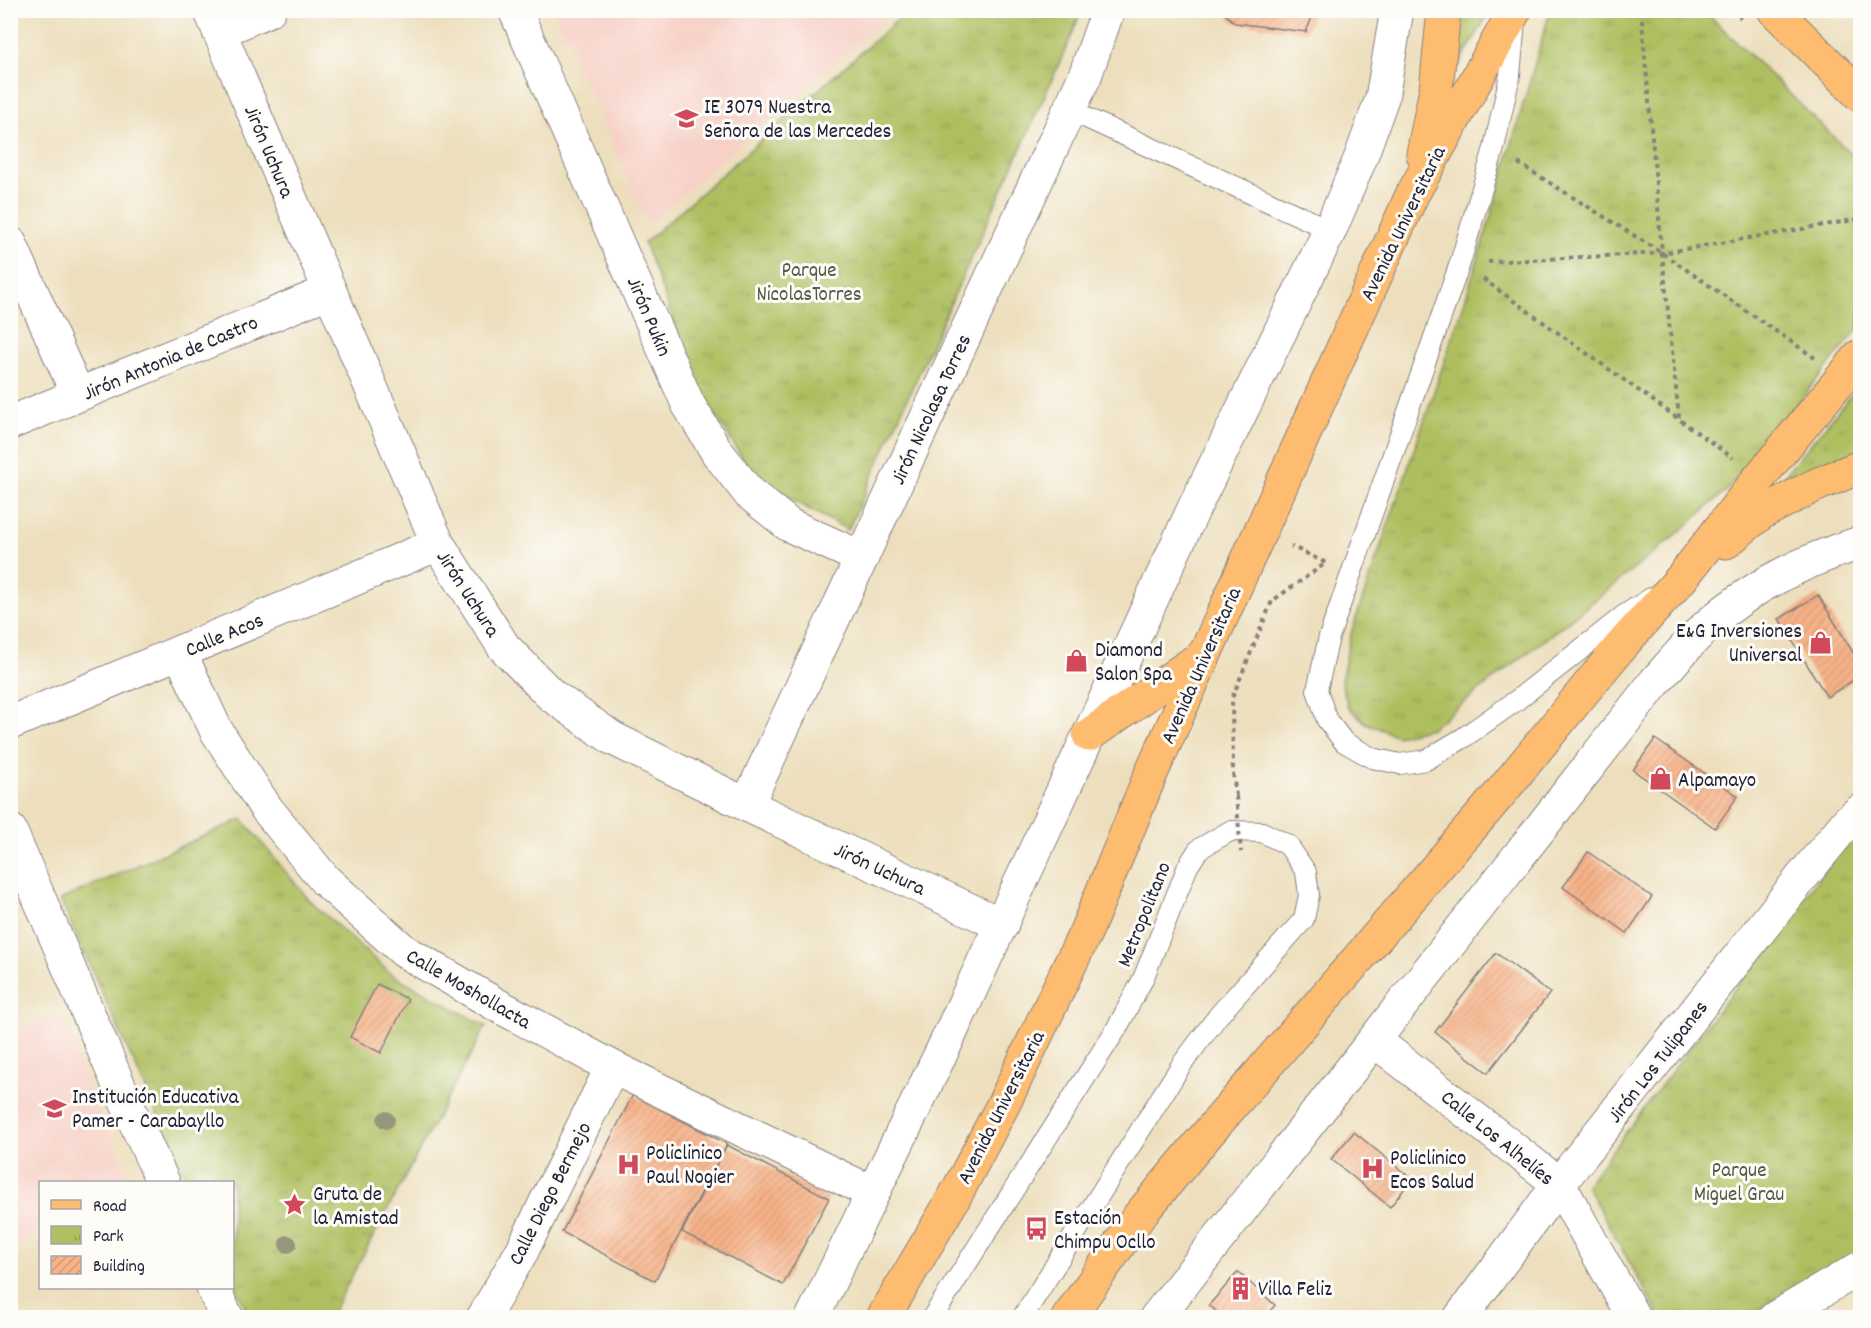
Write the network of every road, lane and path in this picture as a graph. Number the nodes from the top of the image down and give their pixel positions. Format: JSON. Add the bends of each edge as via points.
{"nodes":[{"id":1,"x":269,"y":10,"type":"edge"},
{"id":2,"x":515,"y":10,"type":"edge"},
{"id":3,"x":1108,"y":10,"type":"edge"},
{"id":4,"x":1397,"y":10,"type":"edge"},
{"id":5,"x":1444,"y":10,"type":"edge"},
{"id":6,"x":1516,"y":10,"type":"edge"},
{"id":7,"x":1641,"y":10,"type":"edge"},
{"id":8,"x":1774,"y":10,"type":"edge"},
{"id":9,"x":215,"y":21,"type":"edge"},
{"id":10,"x":1860,"y":95,"type":"edge"},
{"id":11,"x":1069,"y":110,"type":"junction"},
{"id":12,"x":1494,"y":148,"type":"junction"},
{"id":13,"x":1412,"y":195,"type":"junction"},
{"id":14,"x":1860,"y":219,"type":"edge"},
{"id":15,"x":1329,"y":230,"type":"junction"},
{"id":16,"x":10,"y":243,"type":"edge"},
{"id":17,"x":1662,"y":253,"type":"junction"},
{"id":18,"x":1460,"y":263,"type":"junction"},
{"id":19,"x":330,"y":291,"type":"junction"},
{"id":20,"x":1852,"y":367,"type":"edge"},
{"id":21,"x":78,"y":395,"type":"junction"},
{"id":22,"x":1679,"y":418,"type":"junction"},
{"id":23,"x":10,"y":423,"type":"edge"},
{"id":24,"x":1860,"y":467,"type":"edge"},
{"id":25,"x":1759,"y":478,"type":"junction"},
{"id":26,"x":1860,"y":543,"type":"edge"},
{"id":27,"x":438,"y":544,"type":"junction"},
{"id":28,"x":862,"y":558,"type":"junction"},
{"id":29,"x":1326,"y":563,"type":"dead end"},
{"id":30,"x":1680,"y":579,"type":"junction"},
{"id":31,"x":180,"y":652,"type":"junction"},
{"id":32,"x":1205,"y":654,"type":"junction"},
{"id":33,"x":10,"y":723,"type":"edge"},
{"id":34,"x":1089,"y":735,"type":"junction"},
{"id":35,"x":747,"y":805,"type":"junction"},
{"id":36,"x":1860,"y":811,"type":"edge"},
{"id":37,"x":10,"y":830,"type":"edge"},
{"id":38,"x":1241,"y":852,"type":"dead end"},
{"id":39,"x":1002,"y":926,"type":"junction"},
{"id":40,"x":1374,"y":1040,"type":"junction"},
{"id":41,"x":612,"y":1067,"type":"junction"},
{"id":42,"x":163,"y":1181,"type":"edge"},
{"id":43,"x":1558,"y":1184,"type":"junction"},
{"id":44,"x":873,"y":1193,"type":"junction"},
{"id":45,"x":1860,"y":1268,"type":"edge"},
{"id":46,"x":214,"y":1289,"type":"edge"},
{"id":47,"x":227,"y":1317,"type":"edge"},
{"id":48,"x":483,"y":1317,"type":"edge"},
{"id":49,"x":812,"y":1317,"type":"edge"},
{"id":50,"x":883,"y":1317,"type":"edge"},
{"id":51,"x":932,"y":1317,"type":"edge"},
{"id":52,"x":1022,"y":1317,"type":"edge"},
{"id":53,"x":1068,"y":1317,"type":"edge"},
{"id":54,"x":1156,"y":1317,"type":"edge"},
{"id":55,"x":1461,"y":1317,"type":"edge"},
{"id":56,"x":1634,"y":1317,"type":"edge"},
{"id":57,"x":1775,"y":1317,"type":"edge"}],
"edges":[{"from":1,"to":9,"type":"street"},
{"from":2,"to":28,"type":"street","name":"Jirón Pukin","via":[[688,404],[717,452],[749,493],[789,525]]},
{"from":3,"to":11,"type":"street","name":"Jirón Nicolasa Torres"},
{"from":4,"to":15,"type":"street","via":[[1382,98]]},
{"from":5,"to":13,"type":"main road","via":[[1436,89]]},
{"from":6,"to":12,"type":"lane","via":[[1510,75]]},
{"from":6,"to":13,"type":"main road","name":"Avenida Universitaria"},
{"from":7,"to":17,"type":"path"},
{"from":8,"to":10,"type":"main road"},
{"from":9,"to":19,"type":"street","name":"Jirón Uchura"},
{"from":11,"to":15,"type":"lane"},
{"from":11,"to":28,"type":"street","name":"Jirón Nicolasa Torres"},
{"from":12,"to":17,"type":"path"},
{"from":12,"to":18,"type":"lane"},
{"from":13,"to":32,"type":"main road","name":"Avenida Universitaria"},
{"from":14,"to":17,"type":"path"},
{"from":15,"to":34,"type":"street"},
{"from":16,"to":21,"type":"street"},
{"from":17,"to":18,"type":"path"},
{"from":17,"to":20,"type":"path"},
{"from":17,"to":22,"type":"path"},
{"from":18,"to":22,"type":"path"},
{"from":18,"to":30,"type":"lane","via":[[1329,637],[1317,690],[1327,720],[1344,742],[1372,758],[1400,764],[1426,760],[1517,700],[1623,616]]},
{"from":19,"to":21,"type":"street","name":"Jirón Antonia de Castro"},
{"from":19,"to":27,"type":"street","name":"Jirón Uchura"},
{"from":20,"to":25,"type":"main road"},
{"from":21,"to":23,"type":"street","name":"Jirón Antonia de Castro"},
{"from":22,"to":25,"type":"path"},
{"from":24,"to":30,"type":"main road","via":[[1763,512]]},
{"from":25,"to":30,"type":"main road"},
{"from":26,"to":40,"type":"street","via":[[1793,568],[1744,597],[1707,626],[1655,682]]},
{"from":27,"to":31,"type":"street","name":"Calle Acos"},
{"from":27,"to":35,"type":"street","name":"Jirón Uchura","via":[[504,647],[551,695],[612,738]]},
{"from":28,"to":35,"type":"street","name":"Jirón Nicolasa Torres"},
{"from":29,"to":38,"type":"path","bridge":true,"via":[[1272,600],[1232,698],[1233,772]]},
{"from":30,"to":53,"type":"main road","via":[[1204,1137],[1139,1216]]},
{"from":31,"to":33,"type":"street","name":"Calle Acos"},
{"from":31,"to":41,"type":"street","name":"Calle Moshollacta","via":[[216,730],[266,808],[325,880],[404,951]]},
{"from":32,"to":34,"type":"main road"},
{"from":32,"to":50,"type":"main road","name":"Avenida Universitaria","via":[[1087,928],[1004,1103],[955,1196]]},
{"from":34,"to":39,"type":"street"},
{"from":35,"to":39,"type":"street","name":"Jirón Uchura"},
{"from":36,"to":43,"type":"street","name":"Jirón Los Tulipanes","via":[[1802,877]]},
{"from":37,"to":42,"type":"street"},
{"from":39,"to":44,"type":"street"},
{"from":40,"to":43,"type":"street","name":"Calle Los Alhelíes"},
{"from":40,"to":54,"type":"street"},
{"from":41,"to":44,"type":"street","name":"Calle Moshollacta"},
{"from":41,"to":48,"type":"street","name":"Calle Diego Bermejo","via":[[522,1251]]},
{"from":43,"to":55,"type":"street","name":"Jirón Los Tulipanes"},
{"from":43,"to":56,"type":"street","name":"Calle Los Alhelíes"},
{"from":44,"to":49,"type":"street"},
{"from":45,"to":57,"type":"street"},
{"from":46,"to":47,"type":"street"},
{"from":51,"to":52,"type":"lane","name":"Metropolitano","via":[[1117,1028],[1143,980],[1188,866],[1199,849],[1230,831],[1262,832],[1288,845],[1306,872],[1309,895],[1304,919],[1182,1064]]}]}
